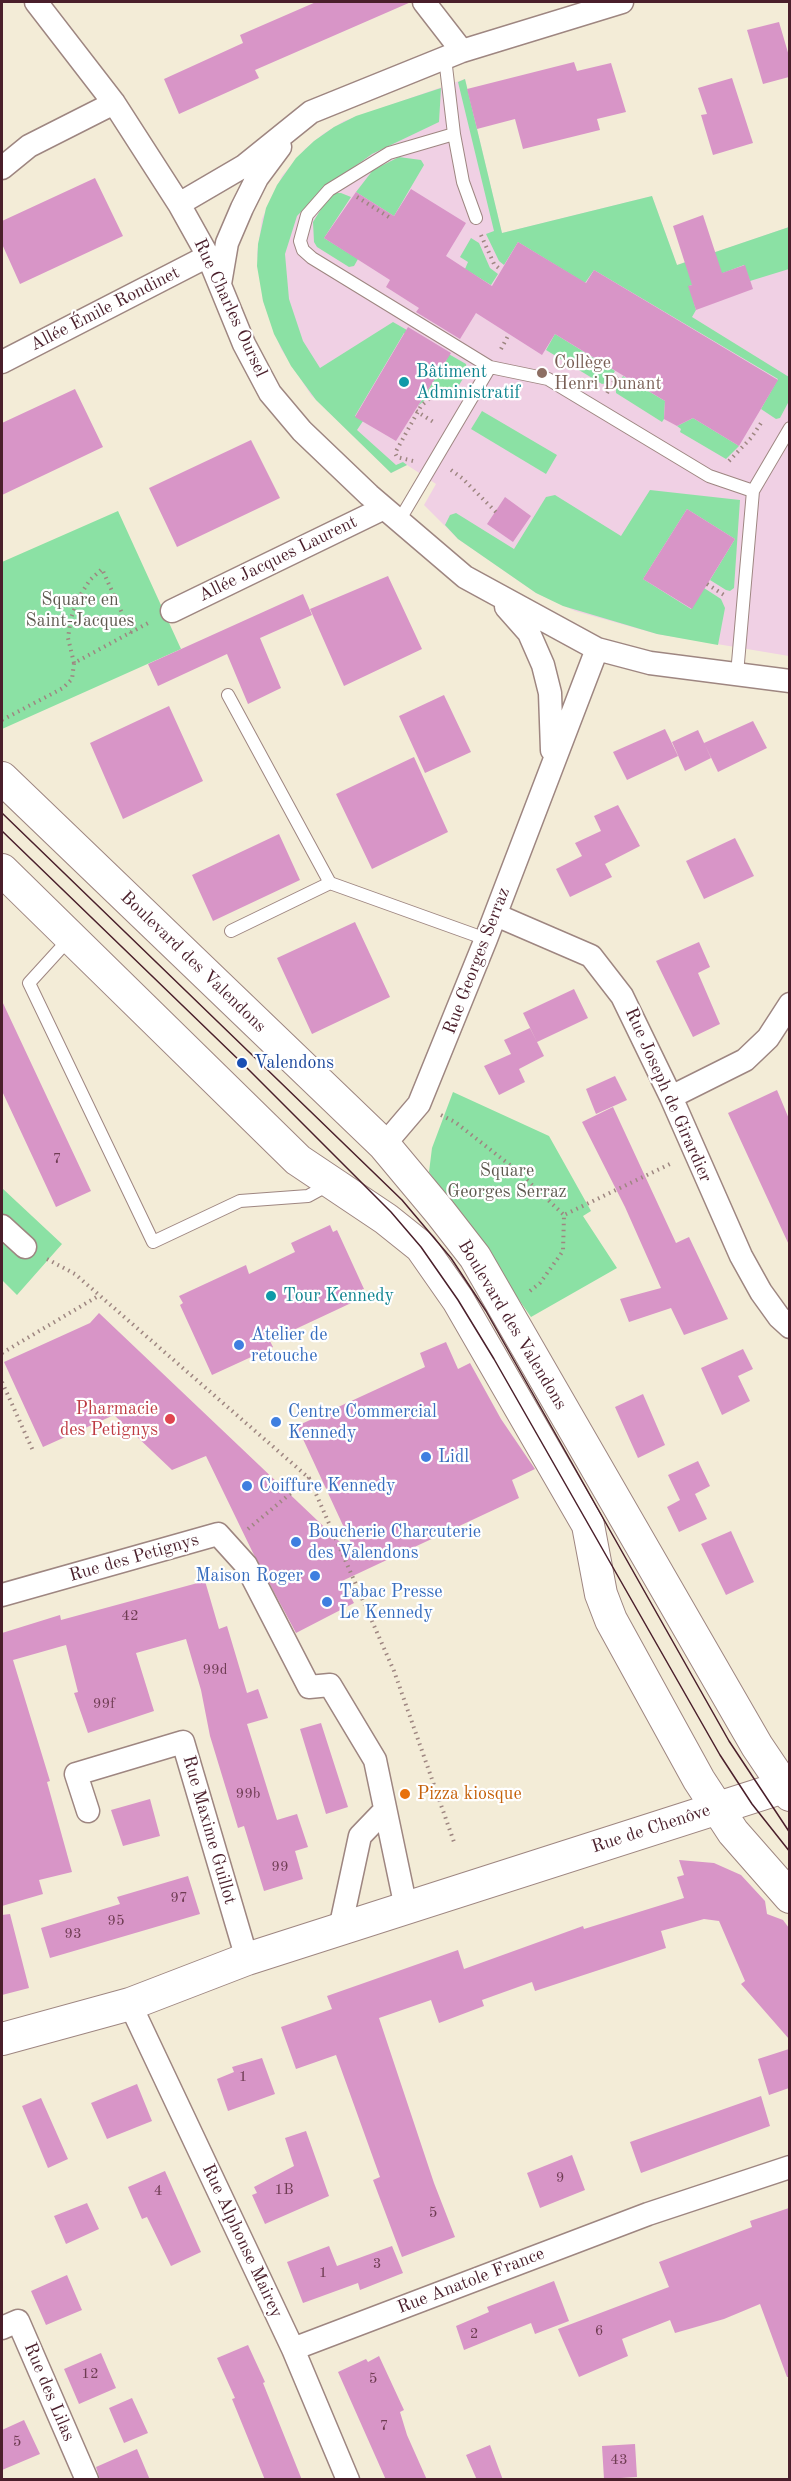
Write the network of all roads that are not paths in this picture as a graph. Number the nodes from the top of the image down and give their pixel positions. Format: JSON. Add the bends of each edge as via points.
{"nodes":[{"id":1,"x":36,"y":2,"type":"edge"},
{"id":2,"x":424,"y":2,"type":"edge"},
{"id":3,"x":620,"y":2,"type":"edge"},
{"id":4,"x":453,"y":54,"type":"junction"},
{"id":5,"x":114,"y":103,"type":"junction"},
{"id":6,"x":311,"y":112,"type":"junction"},
{"id":7,"x":454,"y":134,"type":"junction"},
{"id":8,"x":2,"y":168,"type":"edge"},
{"id":9,"x":179,"y":204,"type":"junction"},
{"id":10,"x":476,"y":218,"type":"road end"},
{"id":11,"x":208,"y":256,"type":"junction"},
{"id":12,"x":220,"y":285,"type":"junction"},
{"id":13,"x":2,"y":362,"type":"edge"},
{"id":14,"x":490,"y":367,"type":"junction"},
{"id":15,"x":789,"y":428,"type":"edge"},
{"id":16,"x":753,"y":491,"type":"junction"},
{"id":17,"x":392,"y":514,"type":"junction"},
{"id":18,"x":497,"y":597,"type":"junction"},
{"id":19,"x":172,"y":610,"type":"road end"},
{"id":20,"x":597,"y":649,"type":"junction"},
{"id":21,"x":543,"y":665,"type":"joint"},
{"id":22,"x":737,"y":674,"type":"junction"},
{"id":23,"x":789,"y":681,"type":"edge"},
{"id":24,"x":228,"y":695,"type":"dead end"},
{"id":25,"x":552,"y":767,"type":"junction"},
{"id":26,"x":2,"y":778,"type":"edge"},
{"id":27,"x":2,"y":870,"type":"edge"},
{"id":28,"x":330,"y":883,"type":"junction"},
{"id":29,"x":496,"y":915,"type":"junction"},
{"id":30,"x":231,"y":931,"type":"dead end"},
{"id":31,"x":71,"y":937,"type":"junction"},
{"id":32,"x":486,"y":939,"type":"junction"},
{"id":33,"x":789,"y":1004,"type":"edge"},
{"id":34,"x":671,"y":1097,"type":"junction"},
{"id":35,"x":384,"y":1145,"type":"junction"},
{"id":36,"x":331,"y":1183,"type":"junction"},
{"id":37,"x":2,"y":1226,"type":"edge"},
{"id":38,"x":25,"y":1247,"type":"road end"},
{"id":39,"x":789,"y":1328,"type":"edge"},
{"id":40,"x":2,"y":1595,"type":"edge"},
{"id":41,"x":787,"y":1789,"type":"edge"},
{"id":42,"x":716,"y":1808,"type":"junction"},
{"id":43,"x":385,"y":1810,"type":"junction"},
{"id":44,"x":88,"y":1811,"type":"dead end"},
{"id":45,"x":789,"y":1897,"type":"edge"},
{"id":46,"x":406,"y":1908,"type":"junction"},
{"id":47,"x":340,"y":1929,"type":"junction"},
{"id":48,"x":247,"y":1959,"type":"junction"},
{"id":49,"x":130,"y":2004,"type":"junction"},
{"id":50,"x":2,"y":2039,"type":"edge"},
{"id":51,"x":789,"y":2167,"type":"edge"},
{"id":52,"x":2,"y":2328,"type":"edge"},
{"id":53,"x":293,"y":2349,"type":"junction"},
{"id":54,"x":87,"y":2480,"type":"edge"},
{"id":55,"x":348,"y":2480,"type":"edge"}],
"edges":[{"from":1,"to":5,"type":"street","name":"Rue Charles Oursel"},
{"from":2,"to":4,"type":"street"},
{"from":3,"to":4,"type":"street"},
{"from":4,"to":6,"type":"street"},
{"from":4,"to":7,"type":"lane"},
{"from":5,"to":8,"type":"street","via":[[29,146]]},
{"from":5,"to":9,"type":"street","name":"Rue Charles Oursel"},
{"from":6,"to":9,"type":"street","via":[[244,166]]},
{"from":6,"to":12,"type":"street","via":[[257,178],[227,243]]},
{"from":7,"to":10,"type":"lane","via":[[463,182]]},
{"from":7,"to":14,"type":"lane","via":[[389,153],[330,190],[308,216],[300,241],[312,258]]},
{"from":9,"to":11,"type":"street","name":"Rue Charles Oursel"},
{"from":11,"to":12,"type":"street","name":"Rue Charles Oursel"},
{"from":11,"to":13,"type":"street","name":"Allée Émile Rondinet"},
{"from":12,"to":17,"type":"street","name":"Rue Charles Oursel","via":[[244,344],[270,393],[302,430]]},
{"from":14,"to":16,"type":"lane","via":[[548,379],[709,476]]},
{"from":14,"to":17,"type":"lane","via":[[432,465]]},
{"from":15,"to":16,"type":"lane"},
{"from":16,"to":22,"type":"lane"},
{"from":17,"to":18,"type":"street","name":"Rue Charles Oursel","via":[[465,577]]},
{"from":17,"to":19,"type":"street","name":"Allée Jacques Laurent"},
{"from":18,"to":20,"type":"street","name":"Rue Charles Oursel"},
{"from":18,"to":21,"type":"street","name":"Rue Charles Oursel","via":[[529,633]]},
{"from":20,"to":22,"type":"street","name":"Rue Charles Oursel","via":[[650,663]]},
{"from":20,"to":25,"type":"street","name":"Rue Georges Serraz"},
{"from":21,"to":25,"type":"street","name":"Rue Georges Serraz","via":[[551,703]]},
{"from":22,"to":23,"type":"street","name":"Rue Charles Oursel"},
{"from":24,"to":28,"type":"lane"},
{"from":25,"to":29,"type":"street","name":"Rue Georges Serraz"},
{"from":26,"to":35,"type":"street","name":"Boulevard des Valendons"},
{"from":27,"to":31,"type":"street","name":"Boulevard des Valendons"},
{"from":28,"to":30,"type":"lane"},
{"from":28,"to":32,"type":"lane"},
{"from":29,"to":32,"type":"street","name":"Rue Georges Serraz"},
{"from":29,"to":34,"type":"street","name":"Rue Joseph de Girardier","via":[[591,956],[622,996]]},
{"from":31,"to":36,"type":"street","name":"Boulevard des Valendons","via":[[298,1160]]},
{"from":31,"to":36,"type":"lane","via":[[29,983],[153,1242],[240,1201],[308,1196]]},
{"from":32,"to":35,"type":"street","name":"Rue Georges Serraz","via":[[419,1104]]},
{"from":33,"to":34,"type":"street","via":[[768,1038],[746,1060]]},
{"from":34,"to":39,"type":"street","name":"Rue Joseph de Girardier","via":[[741,1256],[761,1293]]},
{"from":35,"to":41,"type":"street","name":"Boulevard des Valendons","via":[[475,1257],[743,1722]]},
{"from":36,"to":42,"type":"street","name":"Boulevard des Valendons","via":[[421,1247],[458,1300],[588,1525],[610,1620]]},
{"from":37,"to":38,"type":"street"},
{"from":40,"to":43,"type":"street","name":"Rue des Petignys","via":[[223,1540],[246,1565],[309,1687],[330,1685],[375,1760]]},
{"from":41,"to":42,"type":"street","name":"Rue de Chenôve"},
{"from":42,"to":45,"type":"street","name":"Boulevard des Valendons"},
{"from":42,"to":46,"type":"street","name":"Rue de Chenôve"},
{"from":43,"to":46,"type":"street"},
{"from":43,"to":47,"type":"street","via":[[360,1836]]},
{"from":44,"to":48,"type":"street","name":"Rue Maxime Guillot","via":[[76,1774],[183,1742]]},
{"from":46,"to":47,"type":"street"},
{"from":47,"to":48,"type":"street"},
{"from":48,"to":49,"type":"street"},
{"from":49,"to":50,"type":"street"},
{"from":49,"to":53,"type":"street","name":"Rue Alphonse Mairey"},
{"from":51,"to":53,"type":"street","name":"Rue Anatole France","via":[[648,2214]]},
{"from":52,"to":54,"type":"street","name":"Rue des Lilas","via":[[18,2321]]},
{"from":53,"to":55,"type":"street","name":"Rue Alphonse Mairey"}]}
